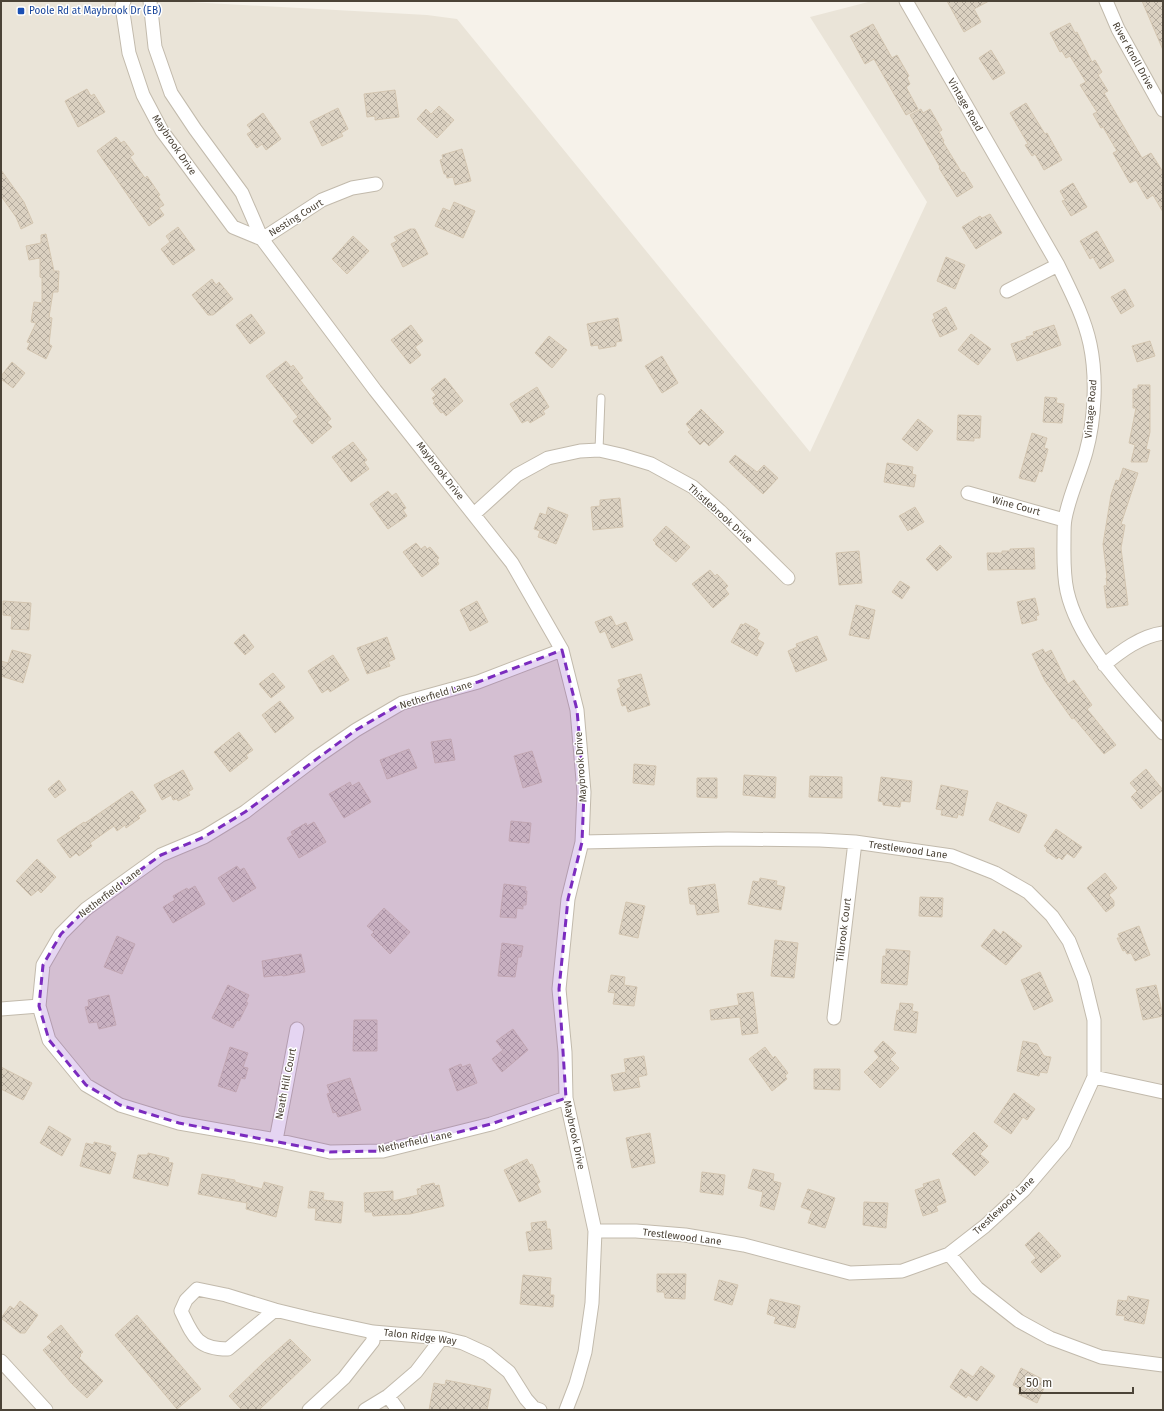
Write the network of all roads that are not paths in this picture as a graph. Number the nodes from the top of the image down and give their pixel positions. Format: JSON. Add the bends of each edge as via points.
{"nodes":[{"id":1,"x":124,"y":1,"type":"edge"},
{"id":2,"x":150,"y":1,"type":"edge"},
{"id":3,"x":906,"y":1,"type":"edge"},
{"id":4,"x":1106,"y":1,"type":"edge"},
{"id":5,"x":1163,"y":110,"type":"edge"},
{"id":6,"x":376,"y":184,"type":"dead end"},
{"id":7,"x":262,"y":239,"type":"junction"},
{"id":8,"x":1058,"y":265,"type":"junction"},
{"id":9,"x":1007,"y":291,"type":"dead end"},
{"id":10,"x":601,"y":398,"type":"dead end"},
{"id":11,"x":599,"y":450,"type":"junction"},
{"id":12,"x":968,"y":493,"type":"dead end"},
{"id":13,"x":474,"y":514,"type":"junction"},
{"id":14,"x":1064,"y":520,"type":"junction"},
{"id":15,"x":788,"y":578,"type":"dead end"},
{"id":16,"x":1163,"y":633,"type":"edge"},
{"id":17,"x":562,"y":650,"type":"junction"},
{"id":18,"x":1104,"y":665,"type":"junction"},
{"id":19,"x":1163,"y":733,"type":"edge"},
{"id":20,"x":582,"y":842,"type":"junction"},
{"id":21,"x":855,"y":842,"type":"junction"},
{"id":22,"x":39,"y":1006,"type":"junction"},
{"id":23,"x":1,"y":1009,"type":"edge"},
{"id":24,"x":834,"y":1018,"type":"dead end"},
{"id":25,"x":297,"y":1028,"type":"dead end"},
{"id":26,"x":1094,"y":1077,"type":"junction"},
{"id":27,"x":1163,"y":1092,"type":"edge"},
{"id":28,"x":566,"y":1098,"type":"junction"},
{"id":29,"x":276,"y":1140,"type":"junction"},
{"id":30,"x":596,"y":1231,"type":"junction"},
{"id":31,"x":949,"y":1254,"type":"junction"},
{"id":32,"x":274,"y":1310,"type":"junction"},
{"id":33,"x":373,"y":1332,"type":"junction"},
{"id":34,"x":442,"y":1338,"type":"junction"},
{"id":35,"x":1,"y":1361,"type":"edge"},
{"id":36,"x":1163,"y":1365,"type":"edge"},
{"id":37,"x":388,"y":1396,"type":"junction"},
{"id":38,"x":46,"y":1410,"type":"edge"},
{"id":39,"x":310,"y":1410,"type":"edge"},
{"id":40,"x":365,"y":1410,"type":"edge"},
{"id":41,"x":398,"y":1410,"type":"edge"},
{"id":42,"x":540,"y":1410,"type":"edge"},
{"id":43,"x":566,"y":1410,"type":"edge"}],
"edges":[{"from":1,"to":7,"type":"street","name":"Maybrook Drive","via":[[122,6],[129,53],[143,95],[162,131],[233,227]]},
{"from":2,"to":7,"type":"street","name":"Maybrook Drive","via":[[155,47],[171,93],[242,193]]},
{"from":3,"to":8,"type":"street","name":"Vintage Road"},
{"from":4,"to":5,"type":"street","name":"River Knoll Drive","via":[[1118,29]]},
{"from":6,"to":7,"type":"street","name":"Nesting Court","via":[[352,188],[322,200]]},
{"from":7,"to":13,"type":"street","name":"Maybrook Drive","via":[[375,390]]},
{"from":8,"to":9,"type":"street"},
{"from":8,"to":14,"type":"street","name":"Vintage Road","via":[[1077,304],[1090,343],[1094,385],[1086,452]]},
{"from":10,"to":11,"type":"lane"},
{"from":11,"to":13,"type":"street","name":"Thistlebrook Drive","via":[[548,458],[517,474]]},
{"from":11,"to":15,"type":"street","name":"Thistlebrook Drive","via":[[651,464],[693,487]]},
{"from":12,"to":14,"type":"street","name":"Wine Court"},
{"from":13,"to":17,"type":"street","name":"Maybrook Drive","via":[[512,563]]},
{"from":14,"to":18,"type":"street","name":"Vintage Road","via":[[1067,591],[1075,615]]},
{"from":16,"to":18,"type":"street","via":[[1151,635],[1117,654]]},
{"from":17,"to":20,"type":"street","name":"Maybrook Drive","via":[[577,710],[584,792]]},
{"from":17,"to":22,"type":"street","name":"Netherfield Lane","via":[[478,682],[402,704],[323,752],[245,812],[204,837],[161,855],[86,909],[62,934],[43,965]]},
{"from":18,"to":19,"type":"street","name":"Vintage Road"},
{"from":20,"to":21,"type":"street","name":"Trestlewood Lane","via":[[728,839]]},
{"from":20,"to":28,"type":"street","name":"Maybrook Drive","via":[[568,899],[559,988]]},
{"from":21,"to":24,"type":"street","name":"Tilbrook Court"},
{"from":21,"to":26,"type":"street","name":"Trestlewood Lane","via":[[952,856],[995,873],[1028,892],[1052,916],[1069,941],[1084,979],[1094,1020]]},
{"from":22,"to":23,"type":"street"},
{"from":22,"to":29,"type":"street","name":"Netherfield Lane","via":[[49,1040],[86,1085],[120,1105],[179,1123]]},
{"from":25,"to":29,"type":"street","name":"Neath Hill Court"},
{"from":26,"to":27,"type":"street"},
{"from":26,"to":31,"type":"street","name":"Trestlewood Lane","via":[[1064,1143],[1024,1190],[985,1226]]},
{"from":28,"to":29,"type":"street","name":"Netherfield Lane","via":[[491,1124],[383,1151],[330,1152]]},
{"from":28,"to":30,"type":"street","name":"Maybrook Drive"},
{"from":30,"to":31,"type":"street","name":"Trestlewood Lane","via":[[685,1235],[744,1245],[850,1274],[902,1271]]},
{"from":30,"to":43,"type":"street","name":"Maybrook Drive","via":[[592,1303],[585,1352]]},
{"from":31,"to":36,"type":"street","via":[[977,1288],[1019,1321],[1050,1338],[1101,1357]]},
{"from":32,"to":32,"type":"street","name":"Talon Ridge Way","via":[[197,1289],[186,1300],[181,1311],[195,1338],[213,1349],[228,1349]]},
{"from":32,"to":33,"type":"street","name":"Talon Ridge Way"},
{"from":33,"to":34,"type":"street","name":"Talon Ridge Way"},
{"from":33,"to":39,"type":"street","via":[[373,1341],[344,1378]]},
{"from":34,"to":37,"type":"street","via":[[416,1372]]},
{"from":34,"to":42,"type":"street","name":"Talon Ridge Way","via":[[463,1343],[487,1354],[509,1372],[526,1399],[534,1408]]},
{"from":35,"to":38,"type":"street"},
{"from":37,"to":40,"type":"street"},
{"from":37,"to":41,"type":"street"}]}
